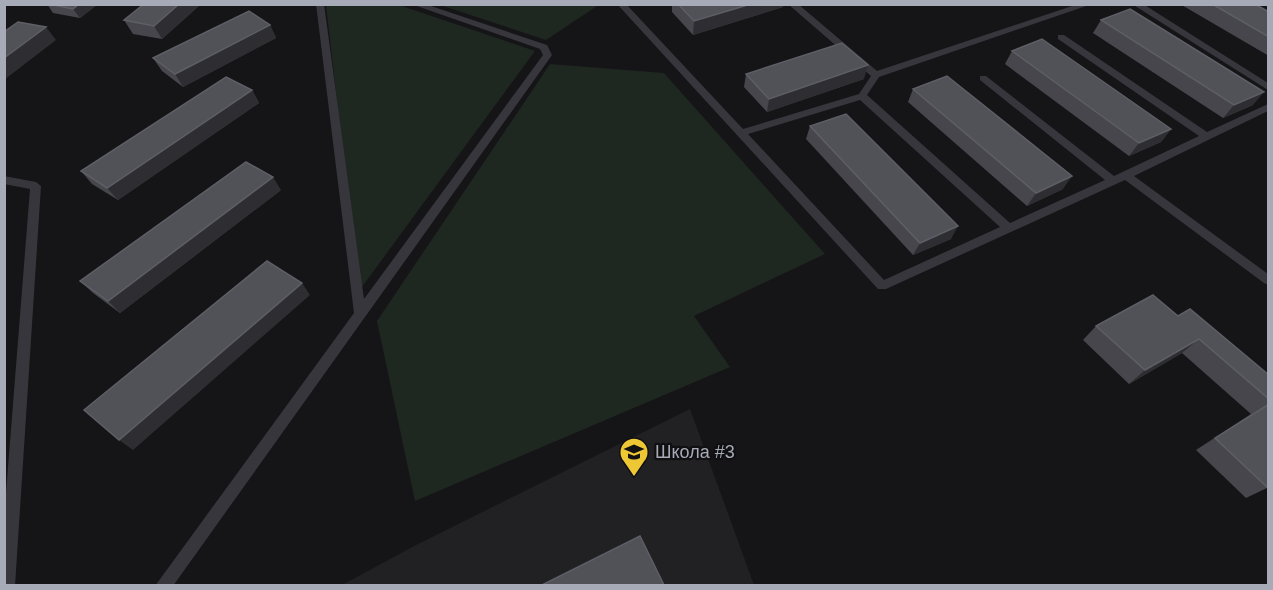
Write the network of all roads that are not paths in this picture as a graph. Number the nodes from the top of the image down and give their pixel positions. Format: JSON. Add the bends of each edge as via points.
{"nodes":[{"id":1,"x":320,"y":4,"type":"edge"},
{"id":2,"x":416,"y":4,"type":"edge"},
{"id":3,"x":636,"y":4,"type":"edge"},
{"id":4,"x":792,"y":4,"type":"edge"},
{"id":5,"x":1088,"y":4,"type":"edge"},
{"id":6,"x":1136,"y":4,"type":"edge"},
{"id":7,"x":623,"y":6,"type":"edge"},
{"id":8,"x":1061,"y":37,"type":"dead end"},
{"id":9,"x":876,"y":75,"type":"junction"},
{"id":10,"x":983,"y":78,"type":"dead end"},
{"id":11,"x":1269,"y":87,"type":"edge"},
{"id":12,"x":862,"y":96,"type":"junction"},
{"id":13,"x":1269,"y":107,"type":"edge"},
{"id":14,"x":741,"y":133,"type":"junction"},
{"id":15,"x":1206,"y":136,"type":"junction"},
{"id":16,"x":1126,"y":175,"type":"junction"},
{"id":17,"x":4,"y":180,"type":"edge"},
{"id":18,"x":1114,"y":182,"type":"junction"},
{"id":19,"x":1009,"y":228,"type":"junction"},
{"id":20,"x":1269,"y":280,"type":"edge"},
{"id":21,"x":360,"y":314,"type":"junction"},
{"id":22,"x":7,"y":585,"type":"edge"},
{"id":23,"x":163,"y":585,"type":"edge"}],
"edges":[{"from":1,"to":21,"type":"lane"},
{"from":2,"to":21,"type":"lane","via":[[544,47],[548,55]]},
{"from":3,"to":7,"type":"lane"},
{"from":4,"to":9,"type":"lane"},
{"from":5,"to":9,"type":"lane"},
{"from":6,"to":11,"type":"lane"},
{"from":7,"to":14,"type":"lane"},
{"from":8,"to":15,"type":"lane"},
{"from":9,"to":12,"type":"lane"},
{"from":10,"to":18,"type":"lane"},
{"from":12,"to":14,"type":"lane"},
{"from":12,"to":19,"type":"lane"},
{"from":13,"to":15,"type":"lane"},
{"from":14,"to":19,"type":"lane","via":[[882,286]]},
{"from":15,"to":16,"type":"lane"},
{"from":16,"to":18,"type":"lane"},
{"from":16,"to":20,"type":"lane"},
{"from":17,"to":22,"type":"lane","via":[[36,186]]},
{"from":18,"to":19,"type":"lane"},
{"from":21,"to":23,"type":"lane"}]}
